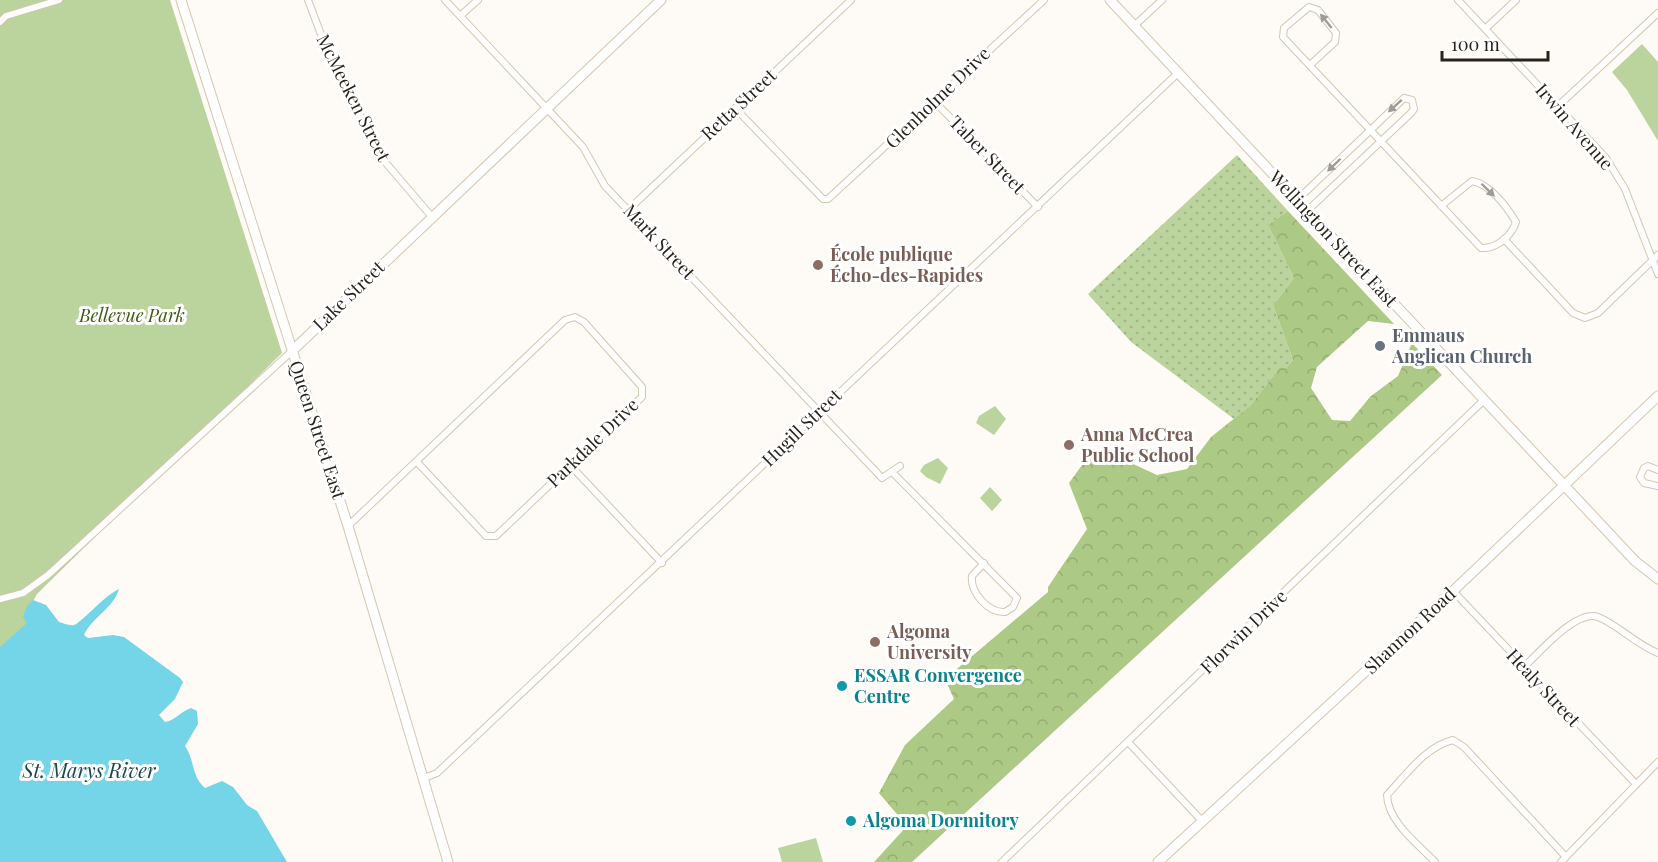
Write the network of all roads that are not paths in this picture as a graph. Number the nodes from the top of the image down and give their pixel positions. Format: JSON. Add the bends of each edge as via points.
{"nodes":[{"id":1,"x":59,"y":0,"type":"edge"},
{"id":2,"x":181,"y":0,"type":"edge"},
{"id":3,"x":308,"y":0,"type":"edge"},
{"id":4,"x":445,"y":0,"type":"edge"},
{"id":5,"x":478,"y":0,"type":"edge"},
{"id":6,"x":660,"y":0,"type":"edge"},
{"id":7,"x":851,"y":0,"type":"edge"},
{"id":8,"x":1044,"y":0,"type":"edge"},
{"id":9,"x":1110,"y":0,"type":"edge"},
{"id":10,"x":1162,"y":0,"type":"edge"},
{"id":11,"x":1458,"y":0,"type":"edge"},
{"id":12,"x":1516,"y":0,"type":"edge"},
{"id":13,"x":1658,"y":13,"type":"edge"},
{"id":14,"x":460,"y":16,"type":"junction"},
{"id":15,"x":0,"y":22,"type":"edge"},
{"id":16,"x":1134,"y":26,"type":"junction"},
{"id":17,"x":1485,"y":29,"type":"junction"},
{"id":18,"x":1310,"y":65,"type":"junction"},
{"id":19,"x":1178,"y":73,"type":"junction"},
{"id":20,"x":935,"y":102,"type":"junction"},
{"id":21,"x":1558,"y":106,"type":"junction"},
{"id":22,"x":547,"y":108,"type":"junction"},
{"id":23,"x":735,"y":108,"type":"junction"},
{"id":24,"x":1370,"y":130,"type":"junction"},
{"id":25,"x":1382,"y":142,"type":"junction"},
{"id":26,"x":1297,"y":200,"type":"junction"},
{"id":27,"x":1441,"y":206,"type":"junction"},
{"id":28,"x":1038,"y":207,"type":"junction"},
{"id":29,"x":627,"y":210,"type":"junction"},
{"id":30,"x":1308,"y":211,"type":"junction"},
{"id":31,"x":432,"y":218,"type":"junction"},
{"id":32,"x":1504,"y":239,"type":"junction"},
{"id":33,"x":1658,"y":255,"type":"edge"},
{"id":34,"x":1652,"y":261,"type":"junction"},
{"id":35,"x":1658,"y":274,"type":"edge"},
{"id":36,"x":292,"y":351,"type":"junction"},
{"id":37,"x":1658,"y":396,"type":"edge"},
{"id":38,"x":1484,"y":400,"type":"junction"},
{"id":39,"x":820,"y":411,"type":"junction"},
{"id":40,"x":417,"y":462,"type":"junction"},
{"id":41,"x":571,"y":466,"type":"junction"},
{"id":42,"x":900,"y":466,"type":"dead end"},
{"id":43,"x":1658,"y":470,"type":"edge"},
{"id":44,"x":893,"y":473,"type":"junction"},
{"id":45,"x":1563,"y":484,"type":"junction"},
{"id":46,"x":1658,"y":486,"type":"edge"},
{"id":47,"x":348,"y":526,"type":"junction"},
{"id":48,"x":662,"y":563,"type":"junction"},
{"id":49,"x":984,"y":563,"type":"junction"},
{"id":50,"x":1658,"y":579,"type":"edge"},
{"id":51,"x":1453,"y":591,"type":"junction"},
{"id":52,"x":0,"y":599,"type":"edge"},
{"id":53,"x":1658,"y":653,"type":"edge"},
{"id":54,"x":1523,"y":668,"type":"junction"},
{"id":55,"x":1129,"y":743,"type":"junction"},
{"id":56,"x":1658,"y":762,"type":"edge"},
{"id":57,"x":422,"y":779,"type":"junction"},
{"id":58,"x":1636,"y":784,"type":"junction"},
{"id":59,"x":1203,"y":822,"type":"junction"},
{"id":60,"x":1563,"y":860,"type":"edge"},
{"id":61,"x":448,"y":862,"type":"edge"},
{"id":62,"x":1002,"y":862,"type":"edge"},
{"id":63,"x":1158,"y":862,"type":"edge"},
{"id":64,"x":1435,"y":862,"type":"edge"}],
"edges":[{"from":1,"to":15,"type":"street","via":[[6,16]]},
{"from":2,"to":36,"type":"main road","name":"Queen Street East"},
{"from":3,"to":31,"type":"street","name":"McMeeken Street","via":[[333,66],[386,163]]},
{"from":4,"to":14,"type":"street","name":"Mark Street"},
{"from":5,"to":14,"type":"street"},
{"from":6,"to":22,"type":"main road","name":"Lake Street"},
{"from":7,"to":23,"type":"street","name":"Retta Street"},
{"from":8,"to":20,"type":"street","name":"Glenholme Drive"},
{"from":9,"to":16,"type":"main road","name":"Wellington Street East"},
{"from":10,"to":16,"type":"street"},
{"from":11,"to":17,"type":"street","name":"Irwin Avenue"},
{"from":12,"to":17,"type":"street"},
{"from":13,"to":21,"type":"street"},
{"from":14,"to":22,"type":"street","name":"Mark Street"},
{"from":16,"to":19,"type":"main road","name":"Wellington Street East"},
{"from":17,"to":21,"type":"street","name":"Irwin Avenue"},
{"from":18,"to":18,"type":"street","one_way":true,"via":[[1335,42],[1336,33],[1317,10],[1309,7],[1284,28],[1283,37]]},
{"from":18,"to":24,"type":"street"},
{"from":19,"to":26,"type":"main road","name":"Wellington Street East"},
{"from":19,"to":28,"type":"street","name":"Hugill Street"},
{"from":20,"to":23,"type":"street","name":"Glenholme Drive","via":[[833,196],[823,199]]},
{"from":20,"to":28,"type":"street","name":"Taber Street"},
{"from":21,"to":34,"type":"street","name":"Irwin Avenue","via":[[1616,173]]},
{"from":22,"to":29,"type":"street","name":"Mark Street","via":[[590,156],[605,186]]},
{"from":22,"to":31,"type":"main road","name":"Lake Street"},
{"from":23,"to":29,"type":"street","name":"Retta Street"},
{"from":24,"to":25,"type":"street"},
{"from":25,"to":24,"type":"street","one_way":true,"via":[[1414,109],[1412,100],[1404,98]]},
{"from":24,"to":26,"type":"street","one_way":true},
{"from":25,"to":27,"type":"street"},
{"from":25,"to":30,"type":"street"},
{"from":26,"to":30,"type":"main road","name":"Wellington Street East"},
{"from":27,"to":32,"type":"street","via":[[1481,248],[1490,249]]},
{"from":27,"to":32,"type":"street","one_way":true,"via":[[1472,181],[1482,183],[1516,222]]},
{"from":28,"to":39,"type":"street","name":"Hugill Street"},
{"from":29,"to":39,"type":"street","name":"Mark Street"},
{"from":30,"to":38,"type":"main road","name":"Wellington Street East"},
{"from":31,"to":36,"type":"main road","name":"Lake Street"},
{"from":32,"to":34,"type":"street","via":[[1573,314],[1585,318],[1598,313]]},
{"from":33,"to":34,"type":"street"},
{"from":34,"to":35,"type":"street","name":"Irwin Avenue"},
{"from":36,"to":47,"type":"main road","name":"Queen Street East"},
{"from":36,"to":52,"type":"street","name":"Lake Street","via":[[48,574],[23,593]]},
{"from":37,"to":45,"type":"main road","name":"Shannon Road"},
{"from":38,"to":45,"type":"main road","name":"Wellington Street East"},
{"from":38,"to":55,"type":"street","name":"Florwin Drive"},
{"from":39,"to":44,"type":"street","name":"Mark Street","via":[[882,478]]},
{"from":39,"to":48,"type":"street","name":"Hugill Street"},
{"from":40,"to":41,"type":"street","name":"Parkdale Drive","via":[[486,536],[496,536]]},
{"from":40,"to":41,"type":"street","name":"Parkdale Drive","via":[[565,320],[575,317],[584,322],[642,387],[642,397]]},
{"from":40,"to":47,"type":"street","name":"Parkdale Drive"},
{"from":41,"to":48,"type":"street"},
{"from":42,"to":44,"type":"street"},
{"from":43,"to":46,"type":"street","via":[[1653,466],[1644,468],[1640,477],[1644,483]]},
{"from":44,"to":49,"type":"street"},
{"from":45,"to":50,"type":"main road","name":"Wellington Street East","via":[[1635,561]]},
{"from":45,"to":51,"type":"main road","name":"Shannon Road"},
{"from":47,"to":57,"type":"main road","name":"Queen Street East"},
{"from":48,"to":57,"type":"street","name":"Hugill Street","via":[[437,773]]},
{"from":49,"to":49,"type":"street","via":[[1017,598],[1005,612],[991,609],[972,587],[972,576]]},
{"from":51,"to":54,"type":"street","name":"Healy Street"},
{"from":51,"to":59,"type":"main road","name":"Shannon Road"},
{"from":53,"to":54,"type":"street","via":[[1639,646],[1598,617],[1585,615],[1573,621]]},
{"from":54,"to":58,"type":"street","name":"Healy Street"},
{"from":55,"to":59,"type":"street"},
{"from":55,"to":62,"type":"street","name":"Florwin Drive"},
{"from":56,"to":58,"type":"street"},
{"from":57,"to":61,"type":"main road","name":"Queen Street East"},
{"from":58,"to":60,"type":"street"},
{"from":59,"to":63,"type":"main road","name":"Shannon Road"},
{"from":60,"to":64,"type":"street","via":[[1464,747],[1453,740],[1442,742],[1386,795],[1387,807],[1395,819]]}]}
